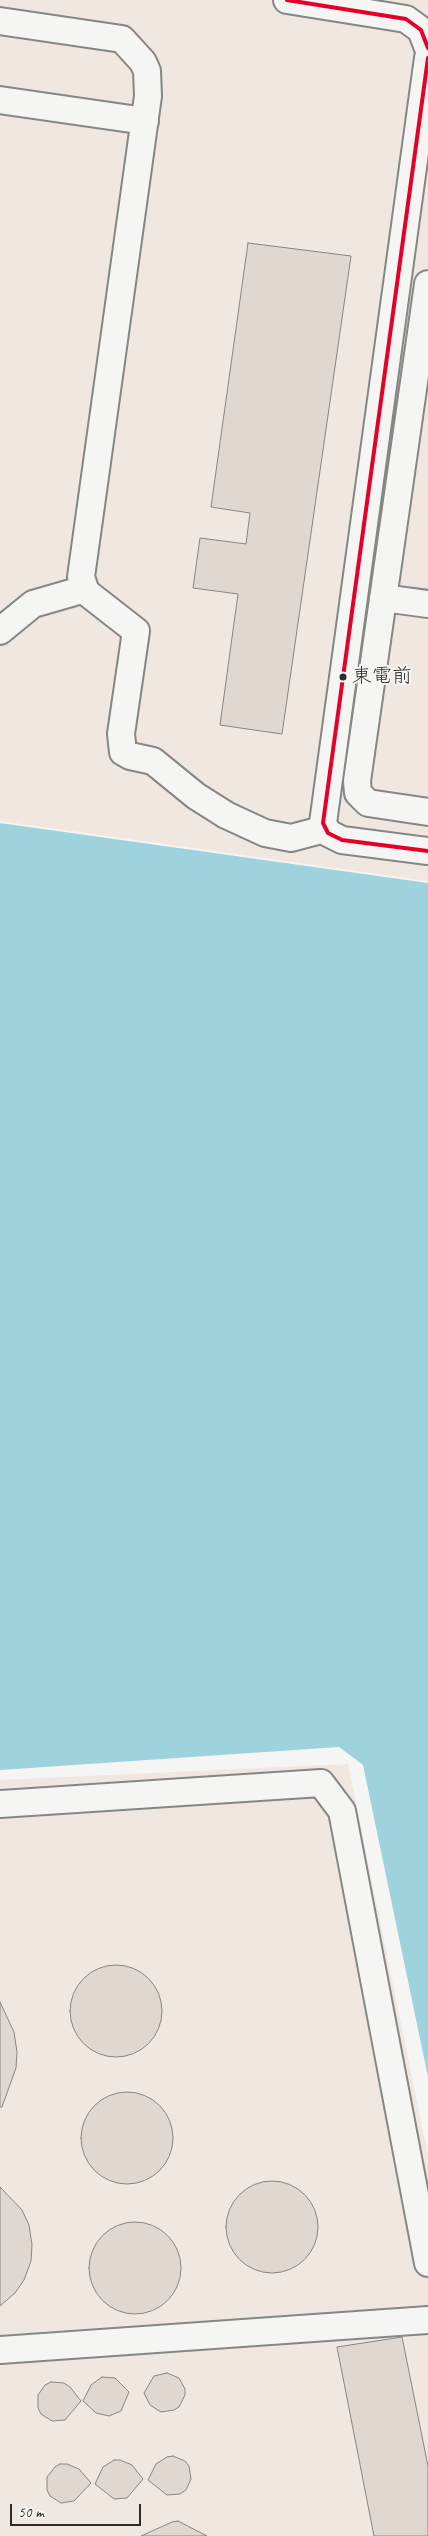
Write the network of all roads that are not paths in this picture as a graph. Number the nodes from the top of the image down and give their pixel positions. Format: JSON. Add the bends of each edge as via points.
{"nodes":[{"id":1,"x":287,"y":0,"type":"edge"},
{"id":2,"x":0,"y":21,"type":"edge"},
{"id":3,"x":428,"y":48,"type":"edge"},
{"id":4,"x":428,"y":58,"type":"edge"},
{"id":5,"x":0,"y":100,"type":"edge"},
{"id":6,"x":145,"y":120,"type":"junction"},
{"id":7,"x":428,"y":288,"type":"edge"},
{"id":8,"x":85,"y":590,"type":"junction"},
{"id":9,"x":383,"y":598,"type":"junction"},
{"id":10,"x":428,"y":604,"type":"edge"},
{"id":11,"x":0,"y":631,"type":"edge"},
{"id":12,"x":428,"y":812,"type":"edge"},
{"id":13,"x":325,"y":829,"type":"junction"},
{"id":14,"x":428,"y":852,"type":"edge"},
{"id":15,"x":0,"y":1804,"type":"edge"},
{"id":16,"x":428,"y":2263,"type":"edge"},
{"id":17,"x":428,"y":2320,"type":"edge"},
{"id":18,"x":0,"y":2350,"type":"edge"}],
"edges":[{"from":1,"to":3,"type":"street","via":[[406,19],[421,30]]},
{"from":2,"to":6,"type":"street","via":[[122,39],[147,71]]},
{"from":4,"to":13,"type":"street","via":[[325,806]]},
{"from":5,"to":6,"type":"street"},
{"from":6,"to":8,"type":"street","via":[[82,565]]},
{"from":7,"to":9,"type":"street"},
{"from":8,"to":11,"type":"street","via":[[33,604]]},
{"from":8,"to":13,"type":"street","via":[[136,631],[121,734],[123,752],[153,761],[196,796],[226,815],[265,833],[291,838]]},
{"from":9,"to":10,"type":"street"},
{"from":9,"to":12,"type":"street","via":[[358,768],[358,793],[368,803]]},
{"from":13,"to":14,"type":"street","via":[[342,840]]},
{"from":15,"to":16,"type":"street","via":[[321,1783],[342,1811]]},
{"from":17,"to":18,"type":"street"}]}
